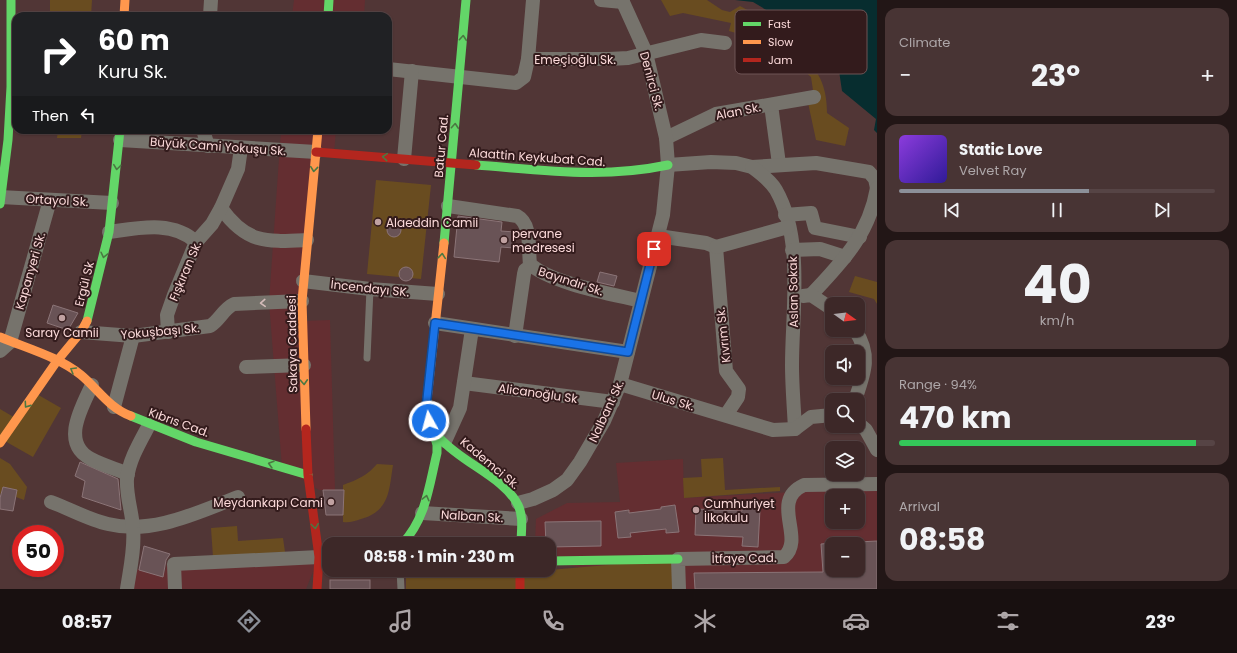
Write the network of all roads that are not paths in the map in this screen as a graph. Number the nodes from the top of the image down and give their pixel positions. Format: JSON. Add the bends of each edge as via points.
{"nodes":[{"id":1,"x":11,"y":0,"type":"edge"},
{"id":2,"x":125,"y":0,"type":"edge"},
{"id":3,"x":211,"y":0,"type":"edge"},
{"id":4,"x":329,"y":0,"type":"edge"},
{"id":5,"x":466,"y":0,"type":"edge"},
{"id":6,"x":533,"y":0,"type":"edge"},
{"id":7,"x":601,"y":0,"type":"edge"},
{"id":8,"x":623,"y":1,"type":"edge"},
{"id":9,"x":124,"y":12,"type":"edge"},
{"id":10,"x":210,"y":12,"type":"edge"},
{"id":11,"x":328,"y":12,"type":"edge"},
{"id":12,"x":725,"y":43,"type":"dead end"},
{"id":13,"x":646,"y":53,"type":"junction"},
{"id":14,"x":528,"y":59,"type":"junction"},
{"id":15,"x":392,"y":69,"type":"edge"},
{"id":16,"x":412,"y":71,"type":"junction"},
{"id":17,"x":459,"y":76,"type":"junction"},
{"id":18,"x":814,"y":98,"type":"dead end"},
{"id":19,"x":771,"y":105,"type":"junction"},
{"id":20,"x":204,"y":134,"type":"edge"},
{"id":21,"x":318,"y":134,"type":"edge"},
{"id":22,"x":120,"y":135,"type":"edge"},
{"id":23,"x":666,"y":138,"type":"junction"},
{"id":24,"x":208,"y":146,"type":"junction"},
{"id":25,"x":241,"y":148,"type":"junction"},
{"id":26,"x":316,"y":152,"type":"junction"},
{"id":27,"x":404,"y":159,"type":"junction"},
{"id":28,"x":451,"y":162,"type":"junction"},
{"id":29,"x":779,"y":164,"type":"junction"},
{"id":30,"x":668,"y":165,"type":"junction"},
{"id":31,"x":752,"y":167,"type":"junction"},
{"id":32,"x":877,"y":188,"type":"edge"},
{"id":33,"x":1,"y":200,"type":"edge"},
{"id":34,"x":50,"y":200,"type":"junction"},
{"id":35,"x":112,"y":203,"type":"junction"},
{"id":36,"x":448,"y":206,"type":"junction"},
{"id":37,"x":221,"y":208,"type":"junction"},
{"id":38,"x":787,"y":221,"type":"junction"},
{"id":39,"x":109,"y":232,"type":"junction"},
{"id":40,"x":658,"y":236,"type":"junction"},
{"id":41,"x":860,"y":237,"type":"junction"},
{"id":42,"x":307,"y":240,"type":"junction"},
{"id":43,"x":196,"y":242,"type":"junction"},
{"id":44,"x":716,"y":247,"type":"junction"},
{"id":45,"x":792,"y":250,"type":"junction"},
{"id":46,"x":846,"y":257,"type":"junction"},
{"id":47,"x":531,"y":266,"type":"junction"},
{"id":48,"x":303,"y":281,"type":"junction"},
{"id":49,"x":370,"y":289,"type":"junction"},
{"id":50,"x":438,"y":294,"type":"junction"},
{"id":51,"x":811,"y":295,"type":"junction"},
{"id":52,"x":795,"y":297,"type":"junction"},
{"id":53,"x":302,"y":301,"type":"junction"},
{"id":54,"x":641,"y":301,"type":"junction"},
{"id":55,"x":825,"y":304,"type":"edge"},
{"id":56,"x":435,"y":323,"type":"junction"},
{"id":57,"x":472,"y":329,"type":"junction"},
{"id":58,"x":82,"y":332,"type":"junction"},
{"id":59,"x":168,"y":332,"type":"junction"},
{"id":60,"x":133,"y":336,"type":"junction"},
{"id":61,"x":515,"y":336,"type":"junction"},
{"id":62,"x":858,"y":337,"type":"edge"},
{"id":63,"x":3,"y":343,"type":"edge"},
{"id":64,"x":628,"y":352,"type":"junction"},
{"id":65,"x":367,"y":358,"type":"dead end"},
{"id":66,"x":57,"y":361,"type":"junction"},
{"id":67,"x":304,"y":365,"type":"junction"},
{"id":68,"x":246,"y":367,"type":"dead end"},
{"id":69,"x":464,"y":383,"type":"junction"},
{"id":70,"x":620,"y":384,"type":"junction"},
{"id":71,"x":92,"y":385,"type":"junction"},
{"id":72,"x":857,"y":393,"type":"edge"},
{"id":73,"x":613,"y":402,"type":"junction"},
{"id":74,"x":114,"y":407,"type":"junction"},
{"id":75,"x":726,"y":416,"type":"junction"},
{"id":76,"x":825,"y":416,"type":"edge"},
{"id":77,"x":429,"y":421,"type":"junction"},
{"id":78,"x":149,"y":425,"type":"junction"},
{"id":79,"x":795,"y":429,"type":"junction"},
{"id":80,"x":865,"y":429,"type":"edge"},
{"id":81,"x":445,"y":441,"type":"junction"},
{"id":82,"x":0,"y":443,"type":"edge"},
{"id":83,"x":877,"y":450,"type":"edge"},
{"id":84,"x":128,"y":474,"type":"junction"},
{"id":85,"x":308,"y":475,"type":"junction"},
{"id":86,"x":877,"y":484,"type":"edge"},
{"id":87,"x":238,"y":497,"type":"dead end"},
{"id":88,"x":51,"y":502,"type":"dead end"},
{"id":89,"x":518,"y":503,"type":"junction"},
{"id":90,"x":422,"y":513,"type":"junction"},
{"id":91,"x":521,"y":519,"type":"junction"},
{"id":92,"x":133,"y":527,"type":"junction"},
{"id":93,"x":414,"y":537,"type":"edge"},
{"id":94,"x":521,"y":537,"type":"edge"},
{"id":95,"x":322,"y":547,"type":"edge"},
{"id":96,"x":322,"y":557,"type":"edge"},
{"id":97,"x":678,"y":559,"type":"junction"},
{"id":98,"x":322,"y":560,"type":"edge"},
{"id":99,"x":556,"y":561,"type":"edge"},
{"id":100,"x":322,"y":566,"type":"edge"},
{"id":101,"x":400,"y":577,"type":"edge"},
{"id":102,"x":520,"y":577,"type":"edge"},
{"id":103,"x":308,"y":585,"type":"dead end"},
{"id":104,"x":127,"y":589,"type":"edge"},
{"id":105,"x":175,"y":589,"type":"edge"},
{"id":106,"x":317,"y":589,"type":"edge"},
{"id":107,"x":401,"y":589,"type":"edge"},
{"id":108,"x":520,"y":589,"type":"edge"},
{"id":109,"x":679,"y":589,"type":"edge"}],
"edges":[{"from":1,"to":33,"type":"main road","via":[[11,87]]},
{"from":2,"to":9,"type":"main road"},
{"from":3,"to":10,"type":"street"},
{"from":4,"to":11,"type":"main road"},
{"from":17,"to":5,"type":"main road","name":"Batur Cad.","one_way":true},
{"from":6,"to":14,"type":"street"},
{"from":7,"to":8,"type":"street"},
{"from":8,"to":13,"type":"street","name":"Denirci Sk."},
{"from":12,"to":13,"type":"street","name":"Emeçioğlu Sk.","via":[[701,40]]},
{"from":13,"to":14,"type":"street","name":"Emeçioğlu Sk.","via":[[628,58],[593,60]]},
{"from":13,"to":23,"type":"street","name":"Denirci Sk."},
{"from":14,"to":17,"type":"street","via":[[524,76],[516,83]]},
{"from":15,"to":16,"type":"street"},
{"from":16,"to":17,"type":"street"},
{"from":16,"to":27,"type":"street"},
{"from":28,"to":17,"type":"main road","name":"Batur Cad.","one_way":true},
{"from":18,"to":19,"type":"street","name":"Alan Sk."},
{"from":19,"to":23,"type":"street","name":"Alan Sk.","via":[[716,114]]},
{"from":19,"to":29,"type":"street"},
{"from":20,"to":24,"type":"street"},
{"from":21,"to":26,"type":"main road","name":"Sakaya Caddesi"},
{"from":22,"to":24,"type":"street","name":"Büyük Cami Yokuşu Sk."},
{"from":22,"to":35,"type":"main road","name":"Ergül Sk","one_way":true},
{"from":23,"to":30,"type":"street","name":"Denirci Sk."},
{"from":24,"to":25,"type":"street","name":"Büyük Cami Yokuşu Sk."},
{"from":25,"to":26,"type":"street","name":"Büyük Cami Yokuşu Sk."},
{"from":25,"to":37,"type":"street","name":"Fışkıran Sk.","via":[[238,169]]},
{"from":27,"to":26,"type":"main road","name":"Alaattin Keykubat Cad.","one_way":true},
{"from":26,"to":42,"type":"main road","name":"Sakaya Caddesi","one_way":true},
{"from":27,"to":28,"type":"main road","name":"Alaattin Keykubat Cad."},
{"from":28,"to":30,"type":"main road","name":"Alaattin Keykubat Cad.","via":[[603,174],[639,172]]},
{"from":28,"to":36,"type":"main road","name":"Batur Cad."},
{"from":29,"to":31,"type":"street"},
{"from":29,"to":32,"type":"street","via":[[816,163],[869,172],[875,179]]},
{"from":30,"to":31,"type":"street","via":[[711,162],[736,163]]},
{"from":30,"to":40,"type":"street","name":"Nalbant Sk.","via":[[663,215]]},
{"from":31,"to":38,"type":"street","name":"Aslan Sokak","via":[[776,190]]},
{"from":32,"to":41,"type":"street"},
{"from":33,"to":34,"type":"street","name":"Ortayol Sk."},
{"from":34,"to":35,"type":"street","name":"Ortayol Sk."},
{"from":34,"to":63,"type":"street","name":"Kapanyeri Sk."},
{"from":35,"to":39,"type":"main road","name":"Ergül Sk"},
{"from":36,"to":47,"type":"street","name":"Bayındır Sk.","via":[[523,219],[527,226]]},
{"from":50,"to":36,"type":"main road","name":"Batur Cad.","one_way":true},
{"from":37,"to":42,"type":"street","via":[[240,232],[253,237],[266,240]]},
{"from":37,"to":43,"type":"street","name":"Fışkıran Sk.","via":[[212,224]]},
{"from":38,"to":41,"type":"street","via":[[811,213],[815,228]]},
{"from":38,"to":44,"type":"street"},
{"from":38,"to":45,"type":"street","name":"Aslan Sokak"},
{"from":39,"to":43,"type":"street","via":[[135,228],[162,228],[178,230]]},
{"from":39,"to":58,"type":"main road","name":"Ergül Sk","one_way":true,"via":[[92,305]]},
{"from":40,"to":44,"type":"street","via":[[706,243]]},
{"from":40,"to":54,"type":"street","name":"Nalbant Sk."},
{"from":41,"to":46,"type":"street"},
{"from":42,"to":48,"type":"main road","name":"Sakaya Caddesi"},
{"from":43,"to":59,"type":"street","name":"Fışkıran Sk.","via":[[167,315]]},
{"from":44,"to":75,"type":"street","name":"Kıvrım Sk.","via":[[726,371],[739,389],[738,397]]},
{"from":45,"to":46,"type":"street","via":[[820,249]]},
{"from":45,"to":52,"type":"street","name":"Aslan Sokak"},
{"from":46,"to":51,"type":"street"},
{"from":47,"to":54,"type":"street","name":"Bayındır Sk.","via":[[542,273],[574,284]]},
{"from":47,"to":61,"type":"street","via":[[524,274]]},
{"from":48,"to":49,"type":"street","name":"İncendayı SK."},
{"from":48,"to":53,"type":"main road","name":"Sakaya Caddesi"},
{"from":49,"to":50,"type":"street","name":"İncendayı SK."},
{"from":49,"to":65,"type":"lane"},
{"from":50,"to":56,"type":"main road","name":"Batur Cad."},
{"from":51,"to":52,"type":"street"},
{"from":51,"to":55,"type":"street"},
{"from":52,"to":79,"type":"street","name":"Aslan Sokak","via":[[792,365]]},
{"from":53,"to":59,"type":"street","name":"Yokuşbaşı Sk.","one_way":true,"via":[[234,304],[226,308],[218,321],[210,326]]},
{"from":53,"to":67,"type":"main road","name":"Sakaya Caddesi"},
{"from":54,"to":64,"type":"street","name":"Nalbant Sk."},
{"from":56,"to":57,"type":"street"},
{"from":56,"to":77,"type":"main road","name":"Kademci Sk.","via":[[426,408]]},
{"from":57,"to":61,"type":"street"},
{"from":57,"to":69,"type":"street"},
{"from":58,"to":60,"type":"street","name":"Yokuşbaşı Sk."},
{"from":58,"to":66,"type":"main road","name":"Ergül Sk"},
{"from":59,"to":60,"type":"street","name":"Yokuşbaşı Sk."},
{"from":60,"to":74,"type":"street"},
{"from":61,"to":64,"type":"street"},
{"from":62,"to":72,"type":"street","via":[[864,351],[865,369]]},
{"from":63,"to":66,"type":"main road","name":"Kıbrıs Cad."},
{"from":64,"to":70,"type":"street","name":"Nalbant Sk."},
{"from":71,"to":66,"type":"main road","name":"Kıbrıs Cad.","one_way":true,"via":[[81,375]]},
{"from":66,"to":82,"type":"main road","name":"Ergül Sk","one_way":true},
{"from":67,"to":68,"type":"street"},
{"from":67,"to":85,"type":"main road","name":"Sakaya Caddesi","one_way":true},
{"from":69,"to":73,"type":"street","name":"Alicanoğlu Sk"},
{"from":69,"to":81,"type":"street","via":[[457,417]]},
{"from":70,"to":73,"type":"street","name":"Nalbant Sk."},
{"from":70,"to":75,"type":"street","name":"Ulus Sk."},
{"from":71,"to":74,"type":"main road","name":"Kıbrıs Cad."},
{"from":71,"to":84,"type":"street","via":[[74,429],[77,444],[81,452],[90,458]]},
{"from":73,"to":89,"type":"street","name":"Nalbant Sk.","via":[[594,440],[567,480],[554,490]]},
{"from":74,"to":78,"type":"main road","name":"Kıbrıs Cad."},
{"from":75,"to":79,"type":"street","name":"Ulus Sk.","via":[[772,430]]},
{"from":76,"to":79,"type":"street","via":[[811,418]]},
{"from":77,"to":81,"type":"main road","name":"Kademci Sk."},
{"from":90,"to":77,"type":"main road","one_way":true,"via":[[437,453],[435,436]]},
{"from":78,"to":84,"type":"street"},
{"from":85,"to":78,"type":"main road","name":"Kıbrıs Cad.","one_way":true,"via":[[196,442]]},
{"from":80,"to":83,"type":"street"},
{"from":81,"to":89,"type":"main road","name":"Kademci Sk.","via":[[507,490]]},
{"from":84,"to":92,"type":"street","via":[[127,495]]},
{"from":85,"to":95,"type":"main road","name":"Sakaya Caddesi","one_way":true},
{"from":86,"to":97,"type":"street","name":"İtfaye Cad.","via":[[804,485],[794,490],[789,500],[790,552],[784,556]]},
{"from":87,"to":92,"type":"street","via":[[154,526]]},
{"from":88,"to":92,"type":"street","via":[[105,523]]},
{"from":89,"to":91,"type":"main road","name":"Kademci Sk."},
{"from":90,"to":91,"type":"street","name":"Nalban Sk."},
{"from":90,"to":93,"type":"main road"},
{"from":91,"to":94,"type":"main road","name":"Kademci Sk."},
{"from":92,"to":104,"type":"street"},
{"from":96,"to":105,"type":"street","via":[[174,564]]},
{"from":97,"to":99,"type":"main road","name":"İtfaye Cad."},
{"from":97,"to":109,"type":"street"},
{"from":98,"to":103,"type":"main road"},
{"from":100,"to":106,"type":"main road","name":"Sakaya Caddesi"},
{"from":101,"to":107,"type":"lane"},
{"from":102,"to":108,"type":"main road"}]}
